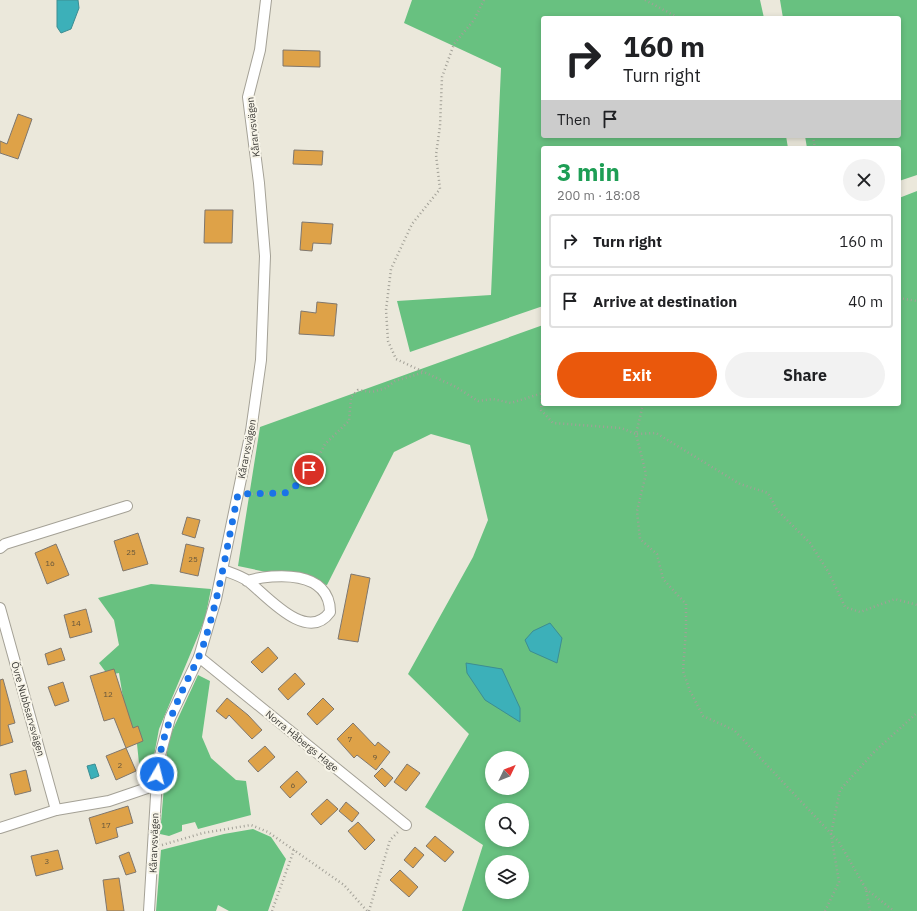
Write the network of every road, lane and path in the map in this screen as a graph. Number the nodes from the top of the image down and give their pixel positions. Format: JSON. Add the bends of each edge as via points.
{"nodes":[{"id":1,"x":266,"y":0,"type":"edge"},
{"id":2,"x":484,"y":0,"type":"edge"},
{"id":3,"x":645,"y":0,"type":"edge"},
{"id":4,"x":675,"y":16,"type":"edge"},
{"id":5,"x":901,"y":298,"type":"edge"},
{"id":6,"x":917,"y":301,"type":"edge"},
{"id":7,"x":425,"y":372,"type":"junction"},
{"id":8,"x":541,"y":395,"type":"edge"},
{"id":9,"x":542,"y":406,"type":"edge"},
{"id":10,"x":643,"y":406,"type":"edge"},
{"id":11,"x":636,"y":434,"type":"junction"},
{"id":12,"x":238,"y":494,"type":"junction"},
{"id":13,"x":127,"y":506,"type":"dead end"},
{"id":14,"x":0,"y":548,"type":"edge"},
{"id":15,"x":223,"y":570,"type":"junction"},
{"id":16,"x":247,"y":581,"type":"junction"},
{"id":17,"x":917,"y":605,"type":"edge"},
{"id":18,"x":0,"y":608,"type":"edge"},
{"id":19,"x":199,"y":657,"type":"junction"},
{"id":20,"x":917,"y":713,"type":"edge"},
{"id":21,"x":156,"y":785,"type":"junction"},
{"id":22,"x":56,"y":810,"type":"junction"},
{"id":23,"x":406,"y":825,"type":"joint"},
{"id":24,"x":0,"y":828,"type":"edge"},
{"id":25,"x":831,"y":834,"type":"junction"},
{"id":26,"x":152,"y":848,"type":"junction"},
{"id":27,"x":294,"y":850,"type":"junction"},
{"id":28,"x":866,"y":889,"type":"junction"},
{"id":29,"x":149,"y":911,"type":"edge"},
{"id":30,"x":272,"y":911,"type":"edge"},
{"id":31,"x":368,"y":911,"type":"edge"},
{"id":32,"x":825,"y":911,"type":"edge"},
{"id":33,"x":870,"y":911,"type":"edge"},
{"id":34,"x":894,"y":911,"type":"edge"}],
"edges":[{"from":1,"to":12,"type":"street","name":"Kårarvsvägen","via":[[260,50],[248,97],[265,256],[261,360]]},
{"from":2,"to":7,"type":"path","via":[[474,20],[454,44],[442,77],[436,155],[440,189],[412,224],[391,269],[386,310],[388,341],[396,360]]},
{"from":3,"to":4,"type":"path"},
{"from":5,"to":6,"type":"path"},
{"from":7,"to":8,"type":"path","via":[[478,401],[493,399],[511,403]]},
{"from":7,"to":12,"type":"path","via":[[395,381],[386,388],[372,392],[358,390],[351,397],[349,421],[325,444],[301,482],[285,493]]},
{"from":9,"to":11,"type":"path","via":[[541,410],[553,423],[621,428]]},
{"from":10,"to":11,"type":"path"},
{"from":11,"to":17,"type":"path","via":[[656,433],[740,484],[768,493],[777,510],[810,543],[829,573],[845,607],[860,612],[895,599]]},
{"from":11,"to":25,"type":"path","via":[[646,474],[636,511],[640,539],[657,554],[663,579],[686,604],[683,671],[690,691],[703,716],[734,730]]},
{"from":12,"to":15,"type":"street","name":"Kårarvsvägen"},
{"from":13,"to":14,"type":"street","via":[[5,544]]},
{"from":15,"to":16,"type":"street"},
{"from":15,"to":19,"type":"street","name":"Kårarvsvägen"},
{"from":16,"to":16,"type":"street","via":[[286,575],[304,579],[326,595],[330,603],[330,612],[321,620],[311,622],[294,618],[278,610]]},
{"from":18,"to":22,"type":"street","name":"Övre Nubbsarvsvägen"},
{"from":19,"to":21,"type":"street","name":"Kårarvsvägen","via":[[170,718],[161,748]]},
{"from":19,"to":23,"type":"street","name":"Norra Håbergs Hage"},
{"from":20,"to":25,"type":"path","via":[[875,751],[840,790]]},
{"from":21,"to":22,"type":"street","via":[[109,801]]},
{"from":21,"to":26,"type":"street","name":"Kårarvsvägen"},
{"from":22,"to":24,"type":"street"},
{"from":23,"to":31,"type":"path","via":[[390,840]]},
{"from":25,"to":28,"type":"path","via":[[839,842]]},
{"from":25,"to":32,"type":"path","via":[[839,882]]},
{"from":26,"to":27,"type":"path","via":[[203,833],[251,825],[268,832]]},
{"from":26,"to":29,"type":"street","name":"Kårarvsvägen"},
{"from":27,"to":30,"type":"path"},
{"from":27,"to":31,"type":"path","via":[[344,885]]},
{"from":28,"to":33,"type":"path"},
{"from":28,"to":34,"type":"path"}]}
